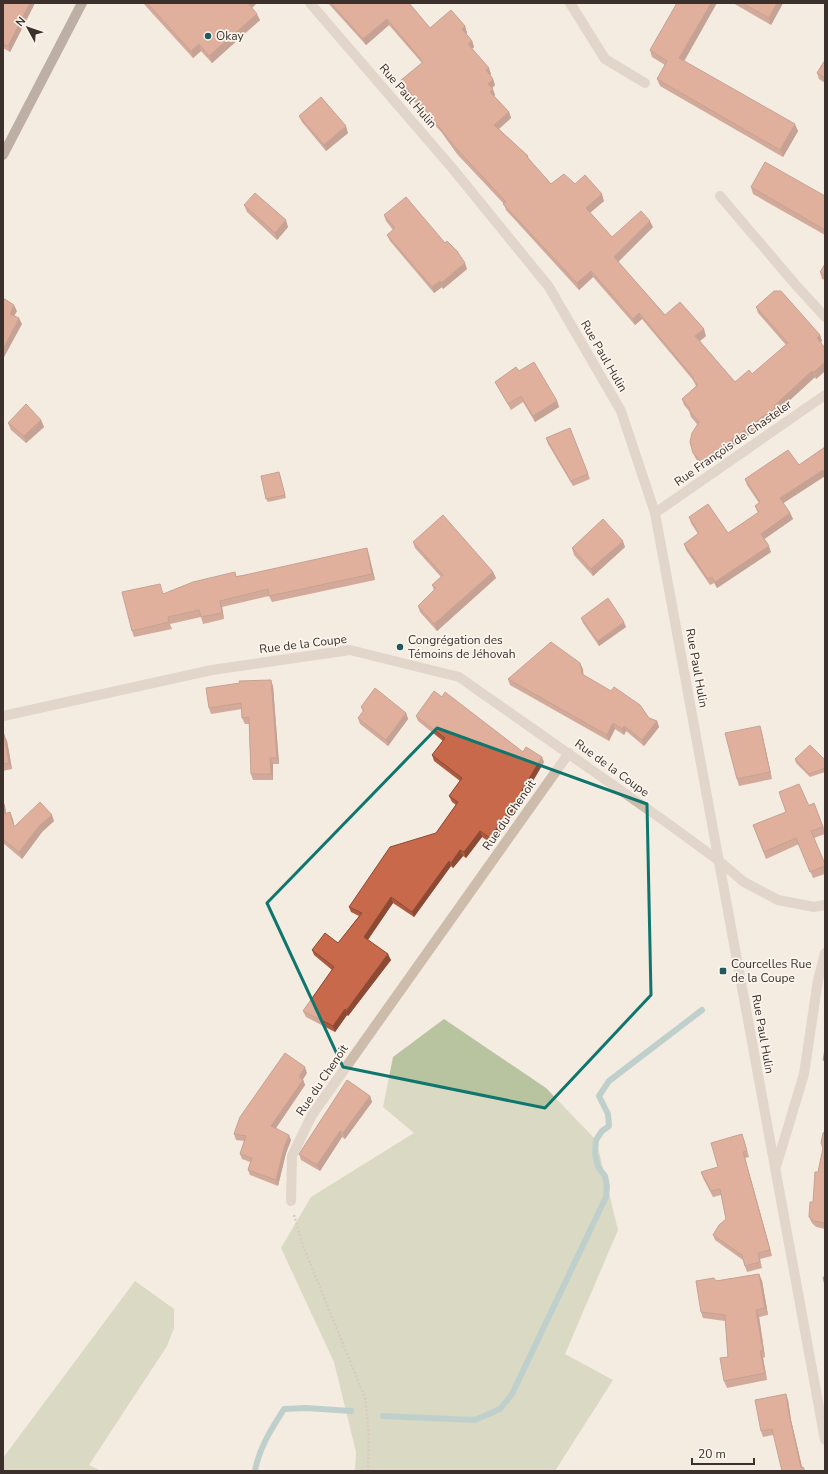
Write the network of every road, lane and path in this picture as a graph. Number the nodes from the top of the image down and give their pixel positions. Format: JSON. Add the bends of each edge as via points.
{"nodes":[{"id":1,"x":82,"y":3,"type":"edge"},
{"id":2,"x":310,"y":3,"type":"edge"},
{"id":3,"x":570,"y":3,"type":"edge"},
{"id":4,"x":645,"y":82,"type":"dead end"},
{"id":5,"x":3,"y":155,"type":"edge"},
{"id":6,"x":720,"y":196,"type":"dead end"},
{"id":7,"x":825,"y":317,"type":"edge"},
{"id":8,"x":825,"y":395,"type":"edge"},
{"id":9,"x":655,"y":513,"type":"junction"},
{"id":10,"x":3,"y":716,"type":"edge"},
{"id":11,"x":570,"y":753,"type":"junction"},
{"id":12,"x":718,"y":860,"type":"junction"},
{"id":13,"x":825,"y":905,"type":"edge"},
{"id":14,"x":825,"y":953,"type":"edge"},
{"id":15,"x":775,"y":1169,"type":"junction"},
{"id":16,"x":291,"y":1201,"type":"joint"},
{"id":17,"x":825,"y":1440,"type":"edge"},
{"id":18,"x":368,"y":1471,"type":"edge"}],
"edges":[{"from":1,"to":5,"type":"main road"},
{"from":2,"to":9,"type":"street","name":"Rue Paul Hulin","via":[[453,168],[549,288],[621,411]]},
{"from":3,"to":4,"type":"street","via":[[605,59]]},
{"from":6,"to":7,"type":"street"},
{"from":8,"to":9,"type":"street","name":"Rue François de Chasteler"},
{"from":9,"to":12,"type":"street","name":"Rue Paul Hulin"},
{"from":10,"to":11,"type":"street","name":"Rue de la Coupe","via":[[212,670],[350,650],[459,677]]},
{"from":11,"to":12,"type":"street","name":"Rue de la Coupe"},
{"from":11,"to":16,"type":"street","name":"Rue du Chenoit","via":[[312,1115],[292,1156]]},
{"from":12,"to":13,"type":"street","name":"Rue de la Coupe","via":[[744,882],[778,900],[814,907]]},
{"from":12,"to":15,"type":"street","name":"Rue Paul Hulin"},
{"from":14,"to":15,"type":"street","via":[[818,980],[804,1074]]},
{"from":15,"to":17,"type":"street","name":"Rue Paul Hulin"},
{"from":16,"to":18,"type":"path","via":[[303,1246],[366,1398]]}]}
